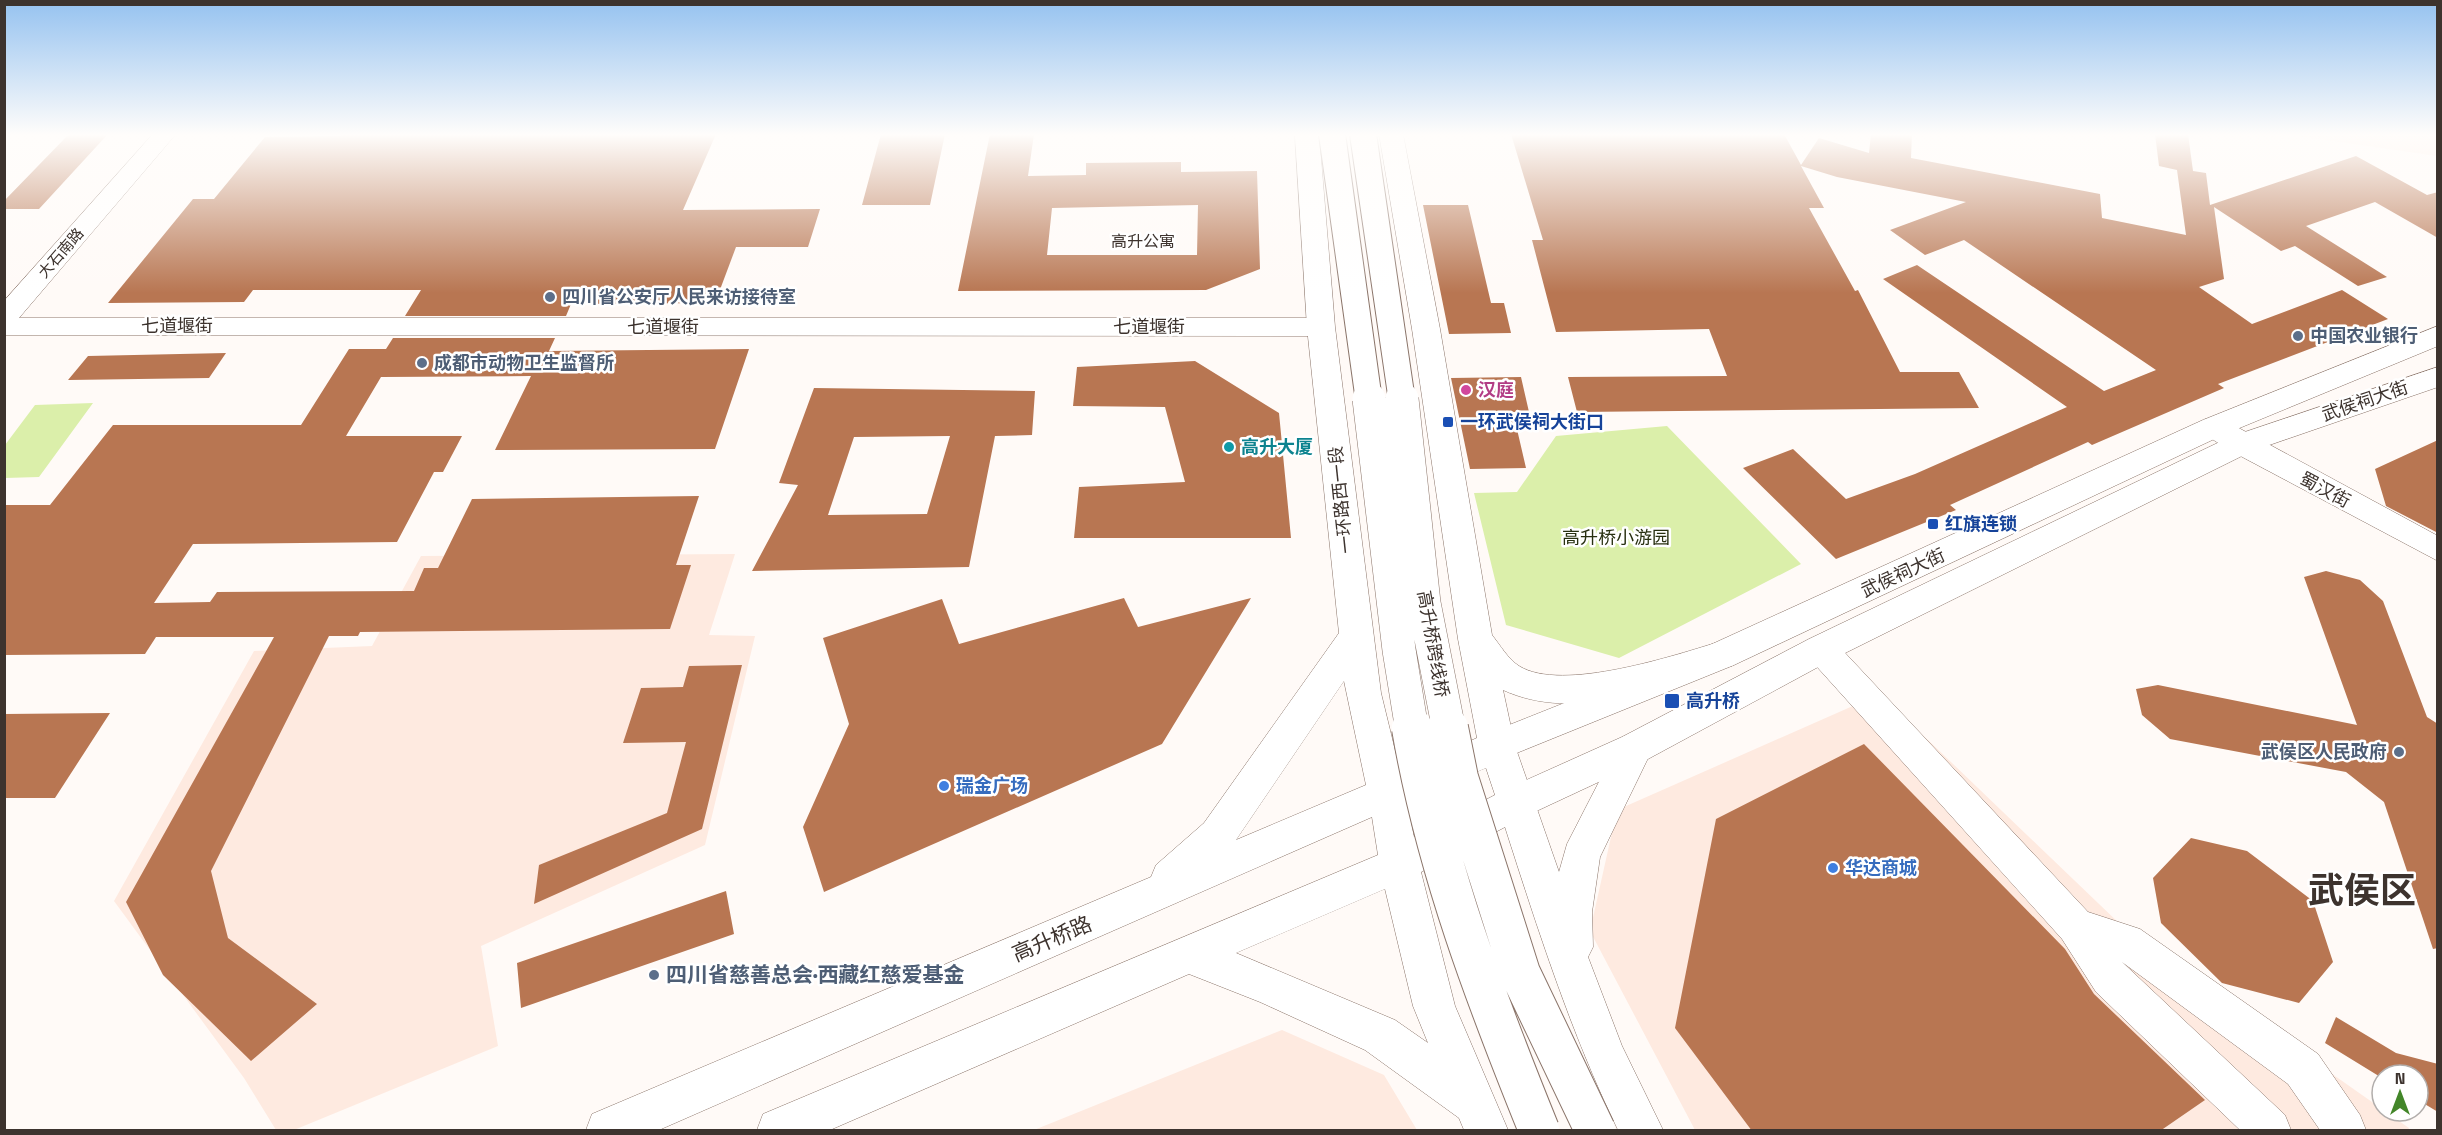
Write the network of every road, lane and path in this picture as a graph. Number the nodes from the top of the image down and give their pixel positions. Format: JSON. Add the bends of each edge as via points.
{"nodes":[{"id":1,"x":119,"y":187,"type":"edge"},
{"id":2,"x":1311,"y":187,"type":"edge"},
{"id":3,"x":1339,"y":187,"type":"edge"},
{"id":4,"x":1371,"y":187,"type":"edge"},
{"id":5,"x":1401,"y":187,"type":"edge"},
{"id":6,"x":4,"y":318,"type":"edge"},
{"id":7,"x":4,"y":326,"type":"edge"},
{"id":8,"x":1322,"y":327,"type":"junction"},
{"id":9,"x":2438,"y":335,"type":"edge"},
{"id":10,"x":2438,"y":376,"type":"edge"},
{"id":11,"x":2228,"y":435,"type":"junction"},
{"id":12,"x":2438,"y":550,"type":"edge"},
{"id":13,"x":1356,"y":636,"type":"junction"},
{"id":14,"x":1475,"y":639,"type":"junction"},
{"id":15,"x":1821,"y":649,"type":"junction"},
{"id":16,"x":1722,"y":655,"type":"junction"},
{"id":17,"x":1497,"y":746,"type":"junction"},
{"id":18,"x":1635,"y":748,"type":"junction"},
{"id":19,"x":1387,"y":792,"type":"junction"},
{"id":20,"x":1515,"y":803,"type":"junction"},
{"id":21,"x":1399,"y":864,"type":"junction"},
{"id":22,"x":1147,"y":898,"type":"junction"},
{"id":23,"x":2076,"y":926,"type":"junction"},
{"id":24,"x":1189,"y":955,"type":"junction"},
{"id":25,"x":1572,"y":970,"type":"junction"},
{"id":26,"x":1481,"y":1117,"type":"edge"},
{"id":27,"x":608,"y":1131,"type":"edge"},
{"id":28,"x":779,"y":1131,"type":"edge"},
{"id":29,"x":1539,"y":1131,"type":"edge"},
{"id":30,"x":1595,"y":1131,"type":"edge"},
{"id":31,"x":1641,"y":1131,"type":"edge"},
{"id":32,"x":2270,"y":1131,"type":"edge"},
{"id":33,"x":2345,"y":1131,"type":"edge"}],
"edges":[{"from":1,"to":6,"type":"street","name":"大石南路"},
{"from":2,"to":8,"type":"main road","name":"一环路西一段"},
{"from":3,"to":29,"type":"main road","name":"高升桥跨线桥","bridge":true,"via":[[1375,437],[1399,650],[1423,792],[1480,982]]},
{"from":4,"to":30,"type":"main road","name":"高升桥跨线桥","bridge":true,"via":[[1407,432],[1424,603],[1458,778],[1520,973]]},
{"from":5,"to":14,"type":"main road"},
{"from":7,"to":8,"type":"street","name":"七道堰街"},
{"from":8,"to":13,"type":"main road","name":"一环路西一段"},
{"from":9,"to":11,"type":"main road","name":"武侯祠大街"},
{"from":10,"to":11,"type":"main road","name":"武侯祠大街"},
{"from":11,"to":12,"type":"street","name":"蜀汉街"},
{"from":11,"to":15,"type":"main road","name":"武侯祠大街"},
{"from":11,"to":16,"type":"main road","name":"武侯祠大街"},
{"from":13,"to":19,"type":"main road","name":"一环路西一段","via":[[1363,693]]},
{"from":13,"to":22,"type":"main road","via":[[1218,835]]},
{"from":14,"to":16,"type":"main road","via":[[1506,675],[1532,686],[1573,688],[1632,681]]},
{"from":14,"to":17,"type":"main road"},
{"from":15,"to":18,"type":"main road","name":"武侯祠大街"},
{"from":15,"to":23,"type":"street"},
{"from":16,"to":17,"type":"main road","name":"武侯祠大街"},
{"from":17,"to":19,"type":"main road","name":"高升桥路"},
{"from":17,"to":20,"type":"main road"},
{"from":18,"to":20,"type":"main road","name":"武侯祠大街"},
{"from":18,"to":25,"type":"main road","via":[[1581,856],[1572,912]]},
{"from":19,"to":21,"type":"main road","name":"一环路西一段"},
{"from":19,"to":22,"type":"main road","name":"高升桥路"},
{"from":20,"to":21,"type":"main road"},
{"from":20,"to":25,"type":"main road"},
{"from":21,"to":24,"type":"main road"},
{"from":21,"to":26,"type":"main road","name":"一环路西一段","via":[[1434,1006]]},
{"from":22,"to":27,"type":"main road","name":"高升桥路"},
{"from":23,"to":32,"type":"street","via":[[2110,979]]},
{"from":23,"to":33,"type":"street","via":[[2126,942],[2303,1069]]},
{"from":24,"to":26,"type":"main road","via":[[1380,1035]]},
{"from":24,"to":28,"type":"main road"},
{"from":25,"to":31,"type":"main road","via":[[1605,1057]]}]}
